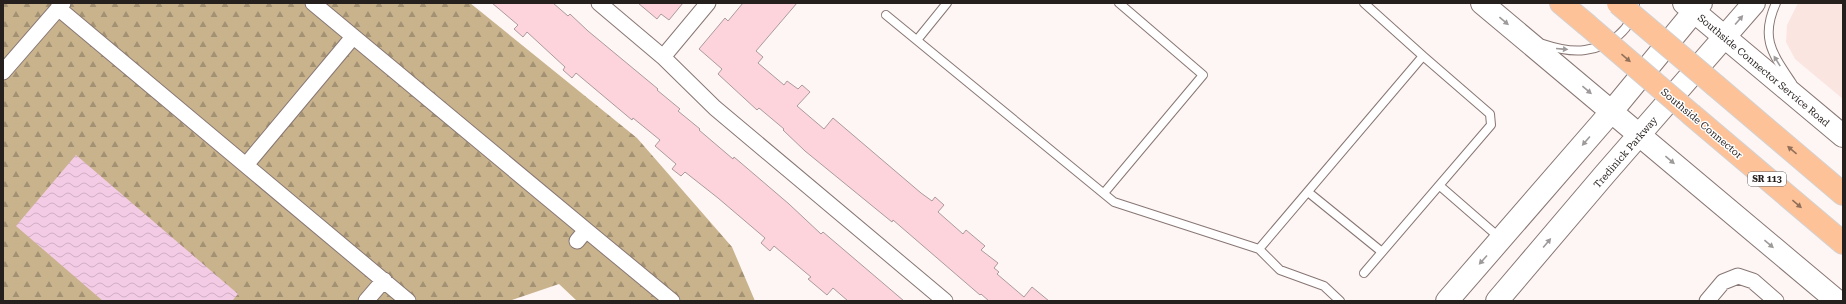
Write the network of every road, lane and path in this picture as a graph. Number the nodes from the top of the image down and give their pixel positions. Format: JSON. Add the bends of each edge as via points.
{"nodes":[{"id":1,"x":313,"y":3,"type":"edge"},
{"id":2,"x":599,"y":3,"type":"edge"},
{"id":3,"x":708,"y":3,"type":"edge"},
{"id":4,"x":948,"y":3,"type":"edge"},
{"id":5,"x":1119,"y":3,"type":"edge"},
{"id":6,"x":1364,"y":3,"type":"edge"},
{"id":7,"x":1482,"y":3,"type":"edge"},
{"id":8,"x":1561,"y":3,"type":"edge"},
{"id":9,"x":1618,"y":3,"type":"edge"},
{"id":10,"x":1635,"y":3,"type":"edge"},
{"id":11,"x":1754,"y":3,"type":"edge"},
{"id":12,"x":1776,"y":3,"type":"edge"},
{"id":13,"x":61,"y":6,"type":"edge"},
{"id":14,"x":1693,"y":6,"type":"edge"},
{"id":15,"x":886,"y":15,"type":"dead end"},
{"id":16,"x":1724,"y":36,"type":"junction"},
{"id":17,"x":353,"y":37,"type":"junction"},
{"id":18,"x":1525,"y":38,"type":"junction"},
{"id":19,"x":917,"y":40,"type":"junction"},
{"id":20,"x":663,"y":56,"type":"junction"},
{"id":21,"x":1423,"y":56,"type":"junction"},
{"id":22,"x":3,"y":72,"type":"edge"},
{"id":23,"x":1806,"y":105,"type":"junction"},
{"id":24,"x":1612,"y":111,"type":"junction"},
{"id":25,"x":1640,"y":135,"type":"junction"},
{"id":26,"x":1843,"y":136,"type":"edge"},
{"id":27,"x":246,"y":165,"type":"junction"},
{"id":28,"x":1440,"y":186,"type":"junction"},
{"id":29,"x":1308,"y":192,"type":"junction"},
{"id":30,"x":1104,"y":193,"type":"junction"},
{"id":31,"x":1843,"y":194,"type":"edge"},
{"id":32,"x":1501,"y":240,"type":"junction"},
{"id":33,"x":1843,"y":243,"type":"edge"},
{"id":34,"x":1259,"y":249,"type":"junction"},
{"id":35,"x":1382,"y":252,"type":"junction"},
{"id":36,"x":1364,"y":274,"type":"dead end"},
{"id":37,"x":384,"y":280,"type":"junction"},
{"id":38,"x":366,"y":301,"type":"edge"},
{"id":39,"x":408,"y":301,"type":"edge"},
{"id":40,"x":672,"y":301,"type":"edge"},
{"id":41,"x":945,"y":301,"type":"edge"},
{"id":42,"x":1340,"y":301,"type":"edge"},
{"id":43,"x":1447,"y":301,"type":"edge"},
{"id":44,"x":1497,"y":301,"type":"edge"},
{"id":45,"x":1707,"y":301,"type":"edge"},
{"id":46,"x":1776,"y":301,"type":"edge"},
{"id":47,"x":1837,"y":301,"type":"edge"}],
"edges":[{"from":1,"to":17,"type":"street"},
{"from":2,"to":20,"type":"street"},
{"from":3,"to":20,"type":"street"},
{"from":4,"to":19,"type":"lane"},
{"from":5,"to":30,"type":"lane","via":[[1203,75]]},
{"from":6,"to":21,"type":"lane"},
{"from":7,"to":18,"type":"street","one_way":true},
{"from":8,"to":33,"type":"highway","name":"Southside Connector","number":"SR 113","one_way":true,"bridge":true},
{"from":31,"to":9,"type":"highway","one_way":true,"bridge":true},
{"from":18,"to":10,"type":"lane","one_way":true,"via":[[1555,48],[1584,51],[1600,46],[1618,37],[1629,23]]},
{"from":16,"to":11,"type":"street","name":"Tredinick Parkway","one_way":true},
{"from":23,"to":12,"type":"lane","one_way":true,"via":[[1773,54],[1769,43],[1767,28]]},
{"from":13,"to":22,"type":"street"},
{"from":13,"to":27,"type":"street"},
{"from":14,"to":16,"type":"street","name":"Southside Connector Service Road"},
{"from":14,"to":24,"type":"street"},
{"from":15,"to":19,"type":"lane"},
{"from":16,"to":23,"type":"street","name":"Southside Connector Service Road"},
{"from":16,"to":25,"type":"street","name":"Tredinick Parkway"},
{"from":17,"to":27,"type":"street"},
{"from":17,"to":40,"type":"street","via":[[582,236]]},
{"from":18,"to":24,"type":"street","one_way":true},
{"from":19,"to":30,"type":"lane"},
{"from":20,"to":41,"type":"street","via":[[715,108]]},
{"from":21,"to":28,"type":"lane","via":[[1490,114],[1491,125]]},
{"from":21,"to":29,"type":"lane"},
{"from":23,"to":26,"type":"street","name":"Southside Connector Service Road"},
{"from":24,"to":25,"type":"street"},
{"from":24,"to":32,"type":"street","one_way":true},
{"from":44,"to":25,"type":"street","name":"Tredinick Parkway","one_way":true},
{"from":25,"to":47,"type":"street","one_way":true},
{"from":27,"to":37,"type":"street"},
{"from":28,"to":32,"type":"lane"},
{"from":28,"to":35,"type":"lane"},
{"from":29,"to":34,"type":"lane"},
{"from":29,"to":35,"type":"lane"},
{"from":30,"to":34,"type":"lane","via":[[1114,202]]},
{"from":32,"to":43,"type":"street","one_way":true},
{"from":34,"to":42,"type":"lane","via":[[1280,270],[1324,286]]},
{"from":35,"to":36,"type":"lane"},
{"from":37,"to":38,"type":"street"},
{"from":37,"to":39,"type":"street"},
{"from":45,"to":46,"type":"street","via":[[1723,282],[1738,276],[1753,281]]}]}
